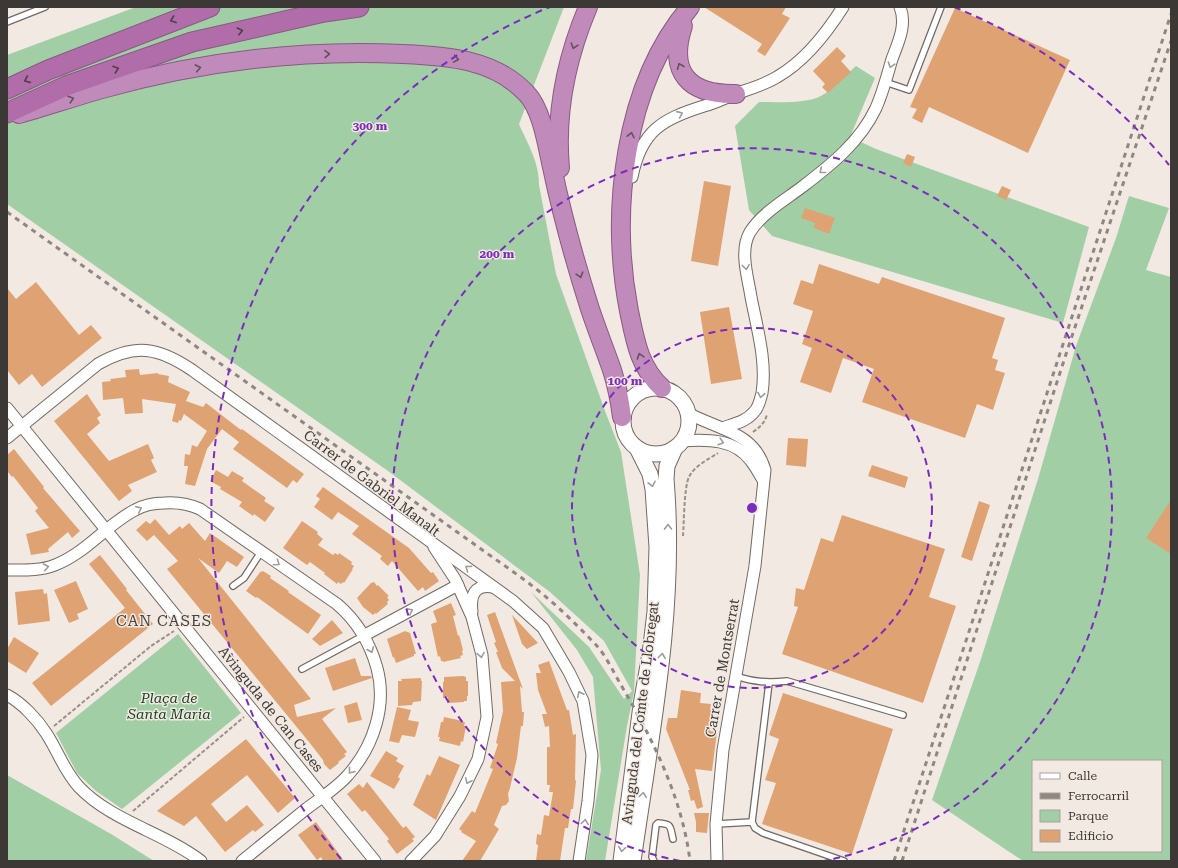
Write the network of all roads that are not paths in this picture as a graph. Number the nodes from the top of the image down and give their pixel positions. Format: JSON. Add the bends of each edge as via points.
{"nodes":[{"id":1,"x":45,"y":7,"type":"edge"},
{"id":2,"x":210,"y":7,"type":"edge"},
{"id":3,"x":359,"y":7,"type":"edge"},
{"id":4,"x":843,"y":7,"type":"edge"},
{"id":5,"x":900,"y":7,"type":"edge"},
{"id":6,"x":940,"y":7,"type":"edge"},
{"id":7,"x":588,"y":8,"type":"edge"},
{"id":8,"x":689,"y":8,"type":"edge"},
{"id":9,"x":7,"y":22,"type":"edge"},
{"id":10,"x":885,"y":82,"type":"junction"},
{"id":11,"x":7,"y":89,"type":"edge"},
{"id":12,"x":736,"y":94,"type":"junction"},
{"id":13,"x":7,"y":113,"type":"edge"},
{"id":14,"x":7,"y":118,"type":"edge"},
{"id":15,"x":621,"y":215,"type":"junction"},
{"id":16,"x":569,"y":238,"type":"junction"},
{"id":17,"x":662,"y":388,"type":"junction"},
{"id":18,"x":7,"y":408,"type":"edge"},
{"id":19,"x":688,"y":413,"type":"junction"},
{"id":20,"x":622,"y":417,"type":"junction"},
{"id":21,"x":22,"y":426,"type":"junction"},
{"id":22,"x":722,"y":428,"type":"junction"},
{"id":23,"x":7,"y":438,"type":"edge"},
{"id":24,"x":678,"y":445,"type":"junction"},
{"id":25,"x":637,"y":448,"type":"junction"},
{"id":26,"x":763,"y":480,"type":"junction"},
{"id":27,"x":106,"y":530,"type":"junction"},
{"id":28,"x":431,"y":541,"type":"junction"},
{"id":29,"x":262,"y":552,"type":"junction"},
{"id":30,"x":7,"y":570,"type":"edge"},
{"id":31,"x":458,"y":585,"type":"junction"},
{"id":32,"x":233,"y":586,"type":"dead end"},
{"id":33,"x":494,"y":587,"type":"junction"},
{"id":34,"x":472,"y":617,"type":"junction"},
{"id":35,"x":363,"y":636,"type":"junction"},
{"id":36,"x":302,"y":669,"type":"dead end"},
{"id":37,"x":736,"y":676,"type":"junction"},
{"id":38,"x":769,"y":683,"type":"junction"},
{"id":39,"x":7,"y":695,"type":"edge"},
{"id":40,"x":903,"y":715,"type":"dead end"},
{"id":41,"x":322,"y":796,"type":"junction"},
{"id":42,"x":752,"y":822,"type":"junction"},
{"id":43,"x":716,"y":824,"type":"junction"},
{"id":44,"x":673,"y":839,"type":"dead end"},
{"id":45,"x":201,"y":861,"type":"edge"},
{"id":46,"x":242,"y":861,"type":"edge"},
{"id":47,"x":375,"y":861,"type":"edge"},
{"id":48,"x":411,"y":861,"type":"edge"},
{"id":49,"x":579,"y":861,"type":"edge"},
{"id":50,"x":621,"y":861,"type":"edge"},
{"id":51,"x":633,"y":861,"type":"edge"},
{"id":52,"x":654,"y":861,"type":"edge"},
{"id":53,"x":717,"y":861,"type":"edge"},
{"id":54,"x":844,"y":861,"type":"edge"}],
"edges":[{"from":1,"to":9,"type":"lane"},
{"from":2,"to":11,"type":"highway","one_way":true,"via":[[48,70]]},
{"from":13,"to":3,"type":"highway","one_way":true,"via":[[66,86],[192,42],[324,12]]},
{"from":4,"to":12,"type":"street","via":[[813,47],[795,65],[777,77]]},
{"from":5,"to":10,"type":"street","one_way":true,"via":[[903,28]]},
{"from":6,"to":10,"type":"lane","via":[[909,90]]},
{"from":7,"to":16,"type":"highway","one_way":true,"via":[[573,50],[561,116],[560,164]]},
{"from":12,"to":8,"type":"highway","one_way":true,"via":[[705,91],[684,75],[677,58],[677,48]]},
{"from":15,"to":8,"type":"highway","one_way":true,"via":[[627,152],[640,101],[662,50]]},
{"from":10,"to":22,"type":"street","one_way":true,"via":[[870,117],[846,151],[758,222],[748,236],[745,247],[746,267],[761,349],[764,381],[760,403],[754,412],[743,421]]},
{"from":15,"to":12,"type":"street","one_way":true,"via":[[628,203],[634,164],[650,134],[673,117]]},
{"from":14,"to":16,"type":"highway","one_way":true,"via":[[104,89],[228,63],[289,56],[373,52],[438,56],[479,63],[513,81],[528,95],[540,117]]},
{"from":17,"to":15,"type":"highway","one_way":true,"via":[[642,362],[634,334],[625,289]]},
{"from":16,"to":20,"type":"highway","one_way":true,"via":[[613,372]]},
{"from":17,"to":19,"type":"main road","via":[[676,394]]},
{"from":17,"to":20,"type":"main road","via":[[652,387],[635,394],[624,408]]},
{"from":18,"to":21,"type":"street","name":"Avinguda de Can Cases"},
{"from":19,"to":22,"type":"street","name":"Carrer de Montserrat"},
{"from":19,"to":24,"type":"main road","via":[[688,431]]},
{"from":20,"to":25,"type":"main road","via":[[625,435]]},
{"from":21,"to":23,"type":"street","name":"Carrer de Gabriel Manalt"},
{"from":21,"to":27,"type":"street","name":"Avinguda de Can Cases"},
{"from":21,"to":28,"type":"street","name":"Carrer de Gabriel Manalt","via":[[98,364],[138,350],[163,353],[175,358]]},
{"from":22,"to":26,"type":"street","name":"Carrer de Montserrat","via":[[752,445],[762,459],[765,470]]},
{"from":24,"to":25,"type":"main road","via":[[668,452],[652,454]]},
{"from":24,"to":26,"type":"street","one_way":true,"via":[[700,440],[730,445],[745,454]]},
{"from":51,"to":24,"type":"main road","name":"Avinguda del Comte de Llobregat","one_way":true,"via":[[666,627],[669,561],[667,466]]},
{"from":25,"to":50,"type":"main road","name":"Avinguda del Comte de Llobregat","one_way":true,"via":[[650,474],[654,489],[657,546],[650,654]]},
{"from":26,"to":37,"type":"street","name":"Carrer de Montserrat","via":[[756,566]]},
{"from":27,"to":29,"type":"street","one_way":true,"via":[[144,506],[183,503],[200,509]]},
{"from":30,"to":27,"type":"street","one_way":true,"via":[[27,570],[55,565],[81,552]]},
{"from":27,"to":41,"type":"street","name":"Avinguda de Can Cases"},
{"from":28,"to":31,"type":"street","name":"Carrer de Gabriel Manalt"},
{"from":33,"to":28,"type":"street","one_way":true},
{"from":29,"to":32,"type":"lane","via":[[244,578]]},
{"from":29,"to":35,"type":"street","one_way":true,"via":[[337,604],[351,617]]},
{"from":31,"to":34,"type":"street","name":"Carrer de Gabriel Manalt"},
{"from":35,"to":31,"type":"street","one_way":true},
{"from":33,"to":34,"type":"street","via":[[488,586],[474,592],[471,600]]},
{"from":49,"to":33,"type":"street","one_way":true,"via":[[592,755],[583,701],[543,628]]},
{"from":34,"to":48,"type":"street","name":"Carrer de Gabriel Manalt","one_way":true,"via":[[482,654],[487,717],[478,759],[460,796],[435,836]]},
{"from":35,"to":36,"type":"lane"},
{"from":35,"to":41,"type":"street","one_way":true,"via":[[379,676],[379,715],[371,739],[348,776]]},
{"from":37,"to":38,"type":"lane"},
{"from":37,"to":43,"type":"street","name":"Carrer de Montserrat","via":[[723,750]]},
{"from":38,"to":40,"type":"lane","via":[[787,681]]},
{"from":38,"to":42,"type":"lane"},
{"from":39,"to":45,"type":"street","via":[[28,712],[46,732],[64,767],[80,788],[104,806],[178,845]]},
{"from":41,"to":46,"type":"street"},
{"from":41,"to":47,"type":"street","name":"Avinguda de Can Cases"},
{"from":42,"to":43,"type":"lane"},
{"from":42,"to":54,"type":"lane","via":[[755,828],[763,833]]},
{"from":43,"to":53,"type":"street","name":"Carrer de Montserrat"},
{"from":44,"to":52,"type":"lane","via":[[669,825],[656,825],[652,857]]}]}
